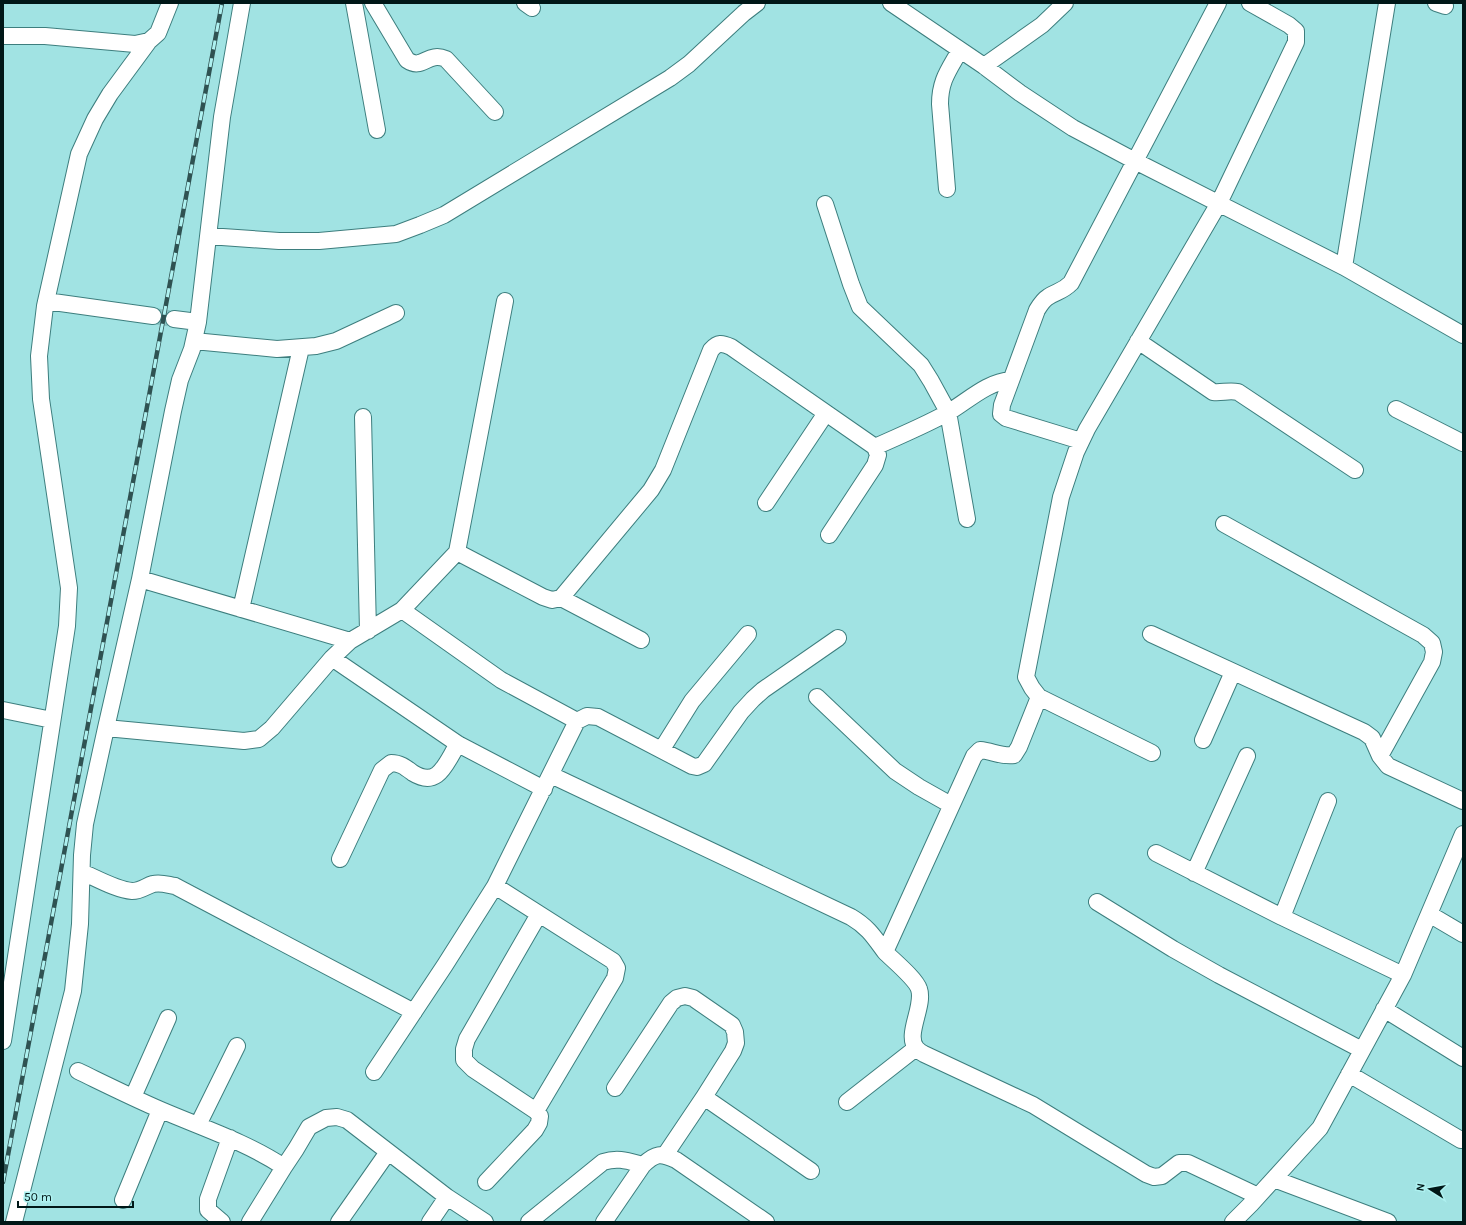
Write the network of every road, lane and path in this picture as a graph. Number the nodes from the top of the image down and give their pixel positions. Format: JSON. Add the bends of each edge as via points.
{"nodes":[{"id":1,"x":170,"y":3,"type":"edge"},
{"id":2,"x":242,"y":3,"type":"edge"},
{"id":3,"x":354,"y":3,"type":"edge"},
{"id":4,"x":373,"y":3,"type":"edge"},
{"id":5,"x":757,"y":3,"type":"edge"},
{"id":6,"x":891,"y":3,"type":"edge"},
{"id":7,"x":1064,"y":3,"type":"edge"},
{"id":8,"x":1218,"y":3,"type":"edge"},
{"id":9,"x":1250,"y":3,"type":"edge"},
{"id":10,"x":1387,"y":3,"type":"edge"},
{"id":11,"x":3,"y":36,"type":"edge"},
{"id":12,"x":149,"y":41,"type":"junction"},
{"id":13,"x":960,"y":50,"type":"junction"},
{"id":14,"x":984,"y":66,"type":"junction"},
{"id":15,"x":495,"y":112,"type":"dead end"},
{"id":16,"x":377,"y":130,"type":"dead end"},
{"id":17,"x":1135,"y":161,"type":"junction"},
{"id":18,"x":947,"y":189,"type":"dead end"},
{"id":19,"x":1218,"y":203,"type":"junction"},
{"id":20,"x":825,"y":204,"type":"dead end"},
{"id":21,"x":208,"y":236,"type":"junction"},
{"id":22,"x":1344,"y":267,"type":"junction"},
{"id":23,"x":46,"y":301,"type":"junction"},
{"id":24,"x":505,"y":301,"type":"dead end"},
{"id":25,"x":396,"y":313,"type":"dead end"},
{"id":26,"x":153,"y":316,"type":"tunnel mouth"},
{"id":27,"x":174,"y":318,"type":"tunnel mouth"},
{"id":28,"x":198,"y":322,"type":"junction"},
{"id":29,"x":1463,"y":335,"type":"edge"},
{"id":30,"x":194,"y":341,"type":"junction"},
{"id":31,"x":1138,"y":341,"type":"junction"},
{"id":32,"x":300,"y":348,"type":"junction"},
{"id":33,"x":1011,"y":380,"type":"junction"},
{"id":34,"x":1396,"y":409,"type":"dead end"},
{"id":35,"x":948,"y":412,"type":"junction"},
{"id":36,"x":826,"y":413,"type":"junction"},
{"id":37,"x":363,"y":417,"type":"dead end"},
{"id":38,"x":1081,"y":441,"type":"junction"},
{"id":39,"x":1463,"y":443,"type":"edge"},
{"id":40,"x":875,"y":447,"type":"junction"},
{"id":41,"x":1355,"y":470,"type":"dead end"},
{"id":42,"x":766,"y":503,"type":"dead end"},
{"id":43,"x":967,"y":519,"type":"dead end"},
{"id":44,"x":1224,"y":524,"type":"dead end"},
{"id":45,"x":829,"y":535,"type":"dead end"},
{"id":46,"x":457,"y":552,"type":"junction"},
{"id":47,"x":140,"y":579,"type":"junction"},
{"id":48,"x":561,"y":598,"type":"junction"},
{"id":49,"x":241,"y":609,"type":"junction"},
{"id":50,"x":402,"y":610,"type":"junction"},
{"id":51,"x":368,"y":630,"type":"junction"},
{"id":52,"x":748,"y":634,"type":"dead end"},
{"id":53,"x":1151,"y":634,"type":"dead end"},
{"id":54,"x":838,"y":638,"type":"dead end"},
{"id":55,"x":641,"y":640,"type":"dead end"},
{"id":56,"x":350,"y":641,"type":"junction"},
{"id":57,"x":332,"y":658,"type":"junction"},
{"id":58,"x":1233,"y":672,"type":"junction"},
{"id":59,"x":817,"y":697,"type":"dead end"},
{"id":60,"x":1039,"y":697,"type":"junction"},
{"id":61,"x":3,"y":710,"type":"edge"},
{"id":62,"x":52,"y":720,"type":"junction"},
{"id":63,"x":577,"y":721,"type":"junction"},
{"id":64,"x":106,"y":728,"type":"junction"},
{"id":65,"x":1203,"y":740,"type":"dead end"},
{"id":66,"x":458,"y":744,"type":"junction"},
{"id":67,"x":662,"y":749,"type":"junction"},
{"id":68,"x":1152,"y":753,"type":"dead end"},
{"id":69,"x":1247,"y":756,"type":"dead end"},
{"id":70,"x":1380,"y":756,"type":"junction"},
{"id":71,"x":551,"y":774,"type":"junction"},
{"id":72,"x":544,"y":789,"type":"junction"},
{"id":73,"x":1328,"y":801,"type":"dead end"},
{"id":74,"x":1463,"y":801,"type":"edge"},
{"id":75,"x":951,"y":805,"type":"junction"},
{"id":76,"x":1463,"y":834,"type":"edge"},
{"id":77,"x":1156,"y":853,"type":"dead end"},
{"id":78,"x":340,"y":859,"type":"dead end"},
{"id":79,"x":82,"y":872,"type":"junction"},
{"id":80,"x":1194,"y":873,"type":"junction"},
{"id":81,"x":495,"y":886,"type":"junction"},
{"id":82,"x":1097,"y":902,"type":"dead end"},
{"id":83,"x":540,"y":914,"type":"junction"},
{"id":84,"x":1429,"y":914,"type":"junction"},
{"id":85,"x":1282,"y":917,"type":"junction"},
{"id":86,"x":1463,"y":934,"type":"edge"},
{"id":87,"x":885,"y":952,"type":"junction"},
{"id":88,"x":1403,"y":975,"type":"junction"},
{"id":89,"x":1384,"y":1009,"type":"junction"},
{"id":90,"x":414,"y":1012,"type":"junction"},
{"id":91,"x":168,"y":1018,"type":"dead end"},
{"id":92,"x":3,"y":1040,"type":"edge"},
{"id":93,"x":237,"y":1046,"type":"dead end"},
{"id":94,"x":916,"y":1048,"type":"junction"},
{"id":95,"x":1362,"y":1050,"type":"junction"},
{"id":96,"x":1463,"y":1058,"type":"edge"},
{"id":97,"x":78,"y":1071,"type":"dead end"},
{"id":98,"x":374,"y":1072,"type":"dead end"},
{"id":99,"x":1349,"y":1074,"type":"junction"},
{"id":100,"x":615,"y":1088,"type":"dead end"},
{"id":101,"x":133,"y":1097,"type":"junction"},
{"id":102,"x":704,"y":1097,"type":"junction"},
{"id":103,"x":847,"y":1102,"type":"dead end"},
{"id":104,"x":160,"y":1110,"type":"junction"},
{"id":105,"x":536,"y":1111,"type":"junction"},
{"id":106,"x":198,"y":1125,"type":"junction"},
{"id":107,"x":230,"y":1138,"type":"junction"},
{"id":108,"x":1461,"y":1140,"type":"dead end"},
{"id":109,"x":388,"y":1152,"type":"junction"},
{"id":110,"x":665,"y":1155,"type":"junction"},
{"id":111,"x":643,"y":1165,"type":"junction"},
{"id":112,"x":284,"y":1167,"type":"junction"},
{"id":113,"x":811,"y":1171,"type":"dead end"},
{"id":114,"x":1274,"y":1178,"type":"junction"},
{"id":115,"x":486,"y":1182,"type":"dead end"},
{"id":116,"x":1258,"y":1196,"type":"junction"},
{"id":117,"x":447,"y":1197,"type":"junction"},
{"id":118,"x":123,"y":1200,"type":"dead end"},
{"id":119,"x":760,"y":1220,"type":"edge"},
{"id":120,"x":14,"y":1222,"type":"edge"},
{"id":121,"x":222,"y":1222,"type":"edge"},
{"id":122,"x":250,"y":1222,"type":"edge"},
{"id":123,"x":339,"y":1222,"type":"edge"},
{"id":124,"x":430,"y":1222,"type":"edge"},
{"id":125,"x":485,"y":1222,"type":"edge"},
{"id":126,"x":530,"y":1222,"type":"edge"},
{"id":127,"x":604,"y":1222,"type":"edge"},
{"id":128,"x":1234,"y":1222,"type":"edge"},
{"id":129,"x":1388,"y":1222,"type":"edge"}],
"edges":[{"from":1,"to":12,"type":"street","via":[[158,33]]},
{"from":2,"to":21,"type":"street","via":[[222,117]]},
{"from":3,"to":16,"type":"street"},
{"from":4,"to":15,"type":"street","via":[[407,60],[418,64],[432,57],[440,56],[446,59]]},
{"from":5,"to":21,"type":"street","via":[[694,60],[670,78],[444,215],[420,226],[396,234],[319,241],[279,242]]},
{"from":6,"to":13,"type":"street"},
{"from":7,"to":14,"type":"street","via":[[1042,25]]},
{"from":8,"to":17,"type":"street"},
{"from":9,"to":19,"type":"street","via":[[1296,30],[1296,42]]},
{"from":10,"to":22,"type":"street"},
{"from":11,"to":12,"type":"street","via":[[45,36],[135,44]]},
{"from":12,"to":23,"type":"street","via":[[95,118],[79,154]]},
{"from":13,"to":14,"type":"street"},
{"from":13,"to":18,"type":"street","via":[[940,90]]},
{"from":14,"to":17,"type":"street","via":[[1073,128]]},
{"from":17,"to":19,"type":"street"},
{"from":17,"to":33,"type":"street","via":[[1071,283],[1066,289],[1048,296],[1037,310]]},
{"from":19,"to":22,"type":"street"},
{"from":19,"to":31,"type":"street"},
{"from":20,"to":35,"type":"street","via":[[860,307],[921,365]]},
{"from":21,"to":28,"type":"street"},
{"from":22,"to":29,"type":"street"},
{"from":23,"to":26,"type":"street"},
{"from":23,"to":62,"type":"street","via":[[39,356],[41,399],[69,588],[67,626]]},
{"from":24,"to":46,"type":"street"},
{"from":25,"to":32,"type":"street","via":[[336,341]]},
{"from":27,"to":28,"type":"street"},
{"from":28,"to":30,"type":"street"},
{"from":30,"to":32,"type":"street","via":[[277,349]]},
{"from":30,"to":47,"type":"street","via":[[180,380]]},
{"from":31,"to":38,"type":"street"},
{"from":31,"to":41,"type":"street","via":[[1214,392],[1238,392]]},
{"from":32,"to":49,"type":"street"},
{"from":33,"to":35,"type":"street","via":[[993,384]]},
{"from":33,"to":38,"type":"street","via":[[1001,414],[1006,418]]},
{"from":34,"to":39,"type":"street"},
{"from":35,"to":40,"type":"street"},
{"from":35,"to":43,"type":"street"},
{"from":36,"to":40,"type":"street"},
{"from":36,"to":42,"type":"street"},
{"from":36,"to":48,"type":"street","via":[[731,347],[723,343],[716,344],[711,350],[663,470],[651,490]]},
{"from":37,"to":51,"type":"street"},
{"from":38,"to":60,"type":"street","via":[[1061,498],[1026,677]]},
{"from":40,"to":45,"type":"street","via":[[878,455],[875,465]]},
{"from":44,"to":70,"type":"street","via":[[1423,635],[1432,643],[1432,662]]},
{"from":46,"to":48,"type":"street","via":[[543,597],[552,600]]},
{"from":46,"to":50,"type":"street"},
{"from":47,"to":49,"type":"street"},
{"from":47,"to":64,"type":"street"},
{"from":48,"to":55,"type":"street"},
{"from":49,"to":56,"type":"street"},
{"from":50,"to":51,"type":"street"},
{"from":50,"to":63,"type":"street","via":[[502,680]]},
{"from":51,"to":56,"type":"street"},
{"from":52,"to":67,"type":"street","via":[[692,701]]},
{"from":53,"to":58,"type":"street"},
{"from":54,"to":67,"type":"street","via":[[753,699],[704,764],[692,766]]},
{"from":56,"to":57,"type":"street"},
{"from":57,"to":64,"type":"street","via":[[272,728],[258,739],[244,741]]},
{"from":57,"to":66,"type":"street"},
{"from":58,"to":65,"type":"street"},
{"from":58,"to":70,"type":"street","via":[[1364,732],[1372,738]]},
{"from":59,"to":75,"type":"street","via":[[895,771]]},
{"from":60,"to":68,"type":"street"},
{"from":60,"to":75,"type":"street","via":[[1014,755],[1005,756],[980,750],[974,756]]},
{"from":61,"to":62,"type":"street"},
{"from":62,"to":92,"type":"street"},
{"from":63,"to":67,"type":"street","via":[[586,716],[598,717]]},
{"from":63,"to":71,"type":"street"},
{"from":64,"to":79,"type":"street","via":[[86,824]]},
{"from":66,"to":72,"type":"street"},
{"from":66,"to":78,"type":"street","via":[[438,775],[430,779],[420,777],[400,763],[391,763],[382,770]]},
{"from":69,"to":80,"type":"street"},
{"from":70,"to":74,"type":"street","via":[[1388,766]]},
{"from":71,"to":72,"type":"street"},
{"from":71,"to":87,"type":"street","via":[[851,917],[872,934]]},
{"from":72,"to":81,"type":"street"},
{"from":73,"to":85,"type":"street"},
{"from":75,"to":87,"type":"street"},
{"from":76,"to":84,"type":"street"},
{"from":77,"to":80,"type":"street"},
{"from":79,"to":90,"type":"street","via":[[132,891],[154,884],[175,886]]},
{"from":79,"to":120,"type":"street","via":[[73,991]]},
{"from":80,"to":85,"type":"street"},
{"from":81,"to":83,"type":"street"},
{"from":81,"to":90,"type":"street"},
{"from":82,"to":95,"type":"street","via":[[1219,975]]},
{"from":83,"to":105,"type":"street","via":[[464,1049],[464,1060],[473,1069]]},
{"from":83,"to":105,"type":"street","via":[[613,961],[617,968],[615,978]]},
{"from":84,"to":86,"type":"street"},
{"from":84,"to":88,"type":"street"},
{"from":85,"to":88,"type":"street"},
{"from":87,"to":94,"type":"street","via":[[919,987],[921,996],[913,1041]]},
{"from":88,"to":89,"type":"street"},
{"from":89,"to":95,"type":"street"},
{"from":89,"to":96,"type":"street"},
{"from":90,"to":98,"type":"street"},
{"from":91,"to":101,"type":"street"},
{"from":93,"to":106,"type":"street"},
{"from":94,"to":103,"type":"street"},
{"from":94,"to":116,"type":"street","via":[[1033,1105],[1146,1174],[1162,1176],[1179,1163],[1188,1163]]},
{"from":95,"to":99,"type":"street"},
{"from":97,"to":101,"type":"street"},
{"from":99,"to":108,"type":"street"},
{"from":99,"to":114,"type":"street","via":[[1320,1128]]},
{"from":100,"to":102,"type":"street","via":[[671,1003],[685,996],[693,998],[732,1025],[735,1032],[736,1042],[733,1051]]},
{"from":101,"to":104,"type":"street"},
{"from":102,"to":110,"type":"street"},
{"from":102,"to":113,"type":"street"},
{"from":104,"to":106,"type":"street"},
{"from":104,"to":118,"type":"street"},
{"from":105,"to":115,"type":"street","via":[[540,1116],[536,1130]]},
{"from":106,"to":107,"type":"street"},
{"from":107,"to":112,"type":"street","via":[[268,1156]]},
{"from":107,"to":121,"type":"street","via":[[208,1199],[208,1210]]},
{"from":109,"to":112,"type":"street","via":[[347,1120],[337,1117],[326,1118],[309,1127]]},
{"from":109,"to":117,"type":"street"},
{"from":109,"to":123,"type":"street"},
{"from":110,"to":111,"type":"street","via":[[653,1156]]},
{"from":110,"to":119,"type":"street","via":[[676,1160]]},
{"from":111,"to":126,"type":"street","via":[[613,1159],[603,1162]]},
{"from":111,"to":127,"type":"street"},
{"from":112,"to":122,"type":"street"},
{"from":114,"to":116,"type":"street"},
{"from":114,"to":129,"type":"street"},
{"from":116,"to":128,"type":"street"},
{"from":117,"to":124,"type":"street"},
{"from":117,"to":125,"type":"street"}]}
